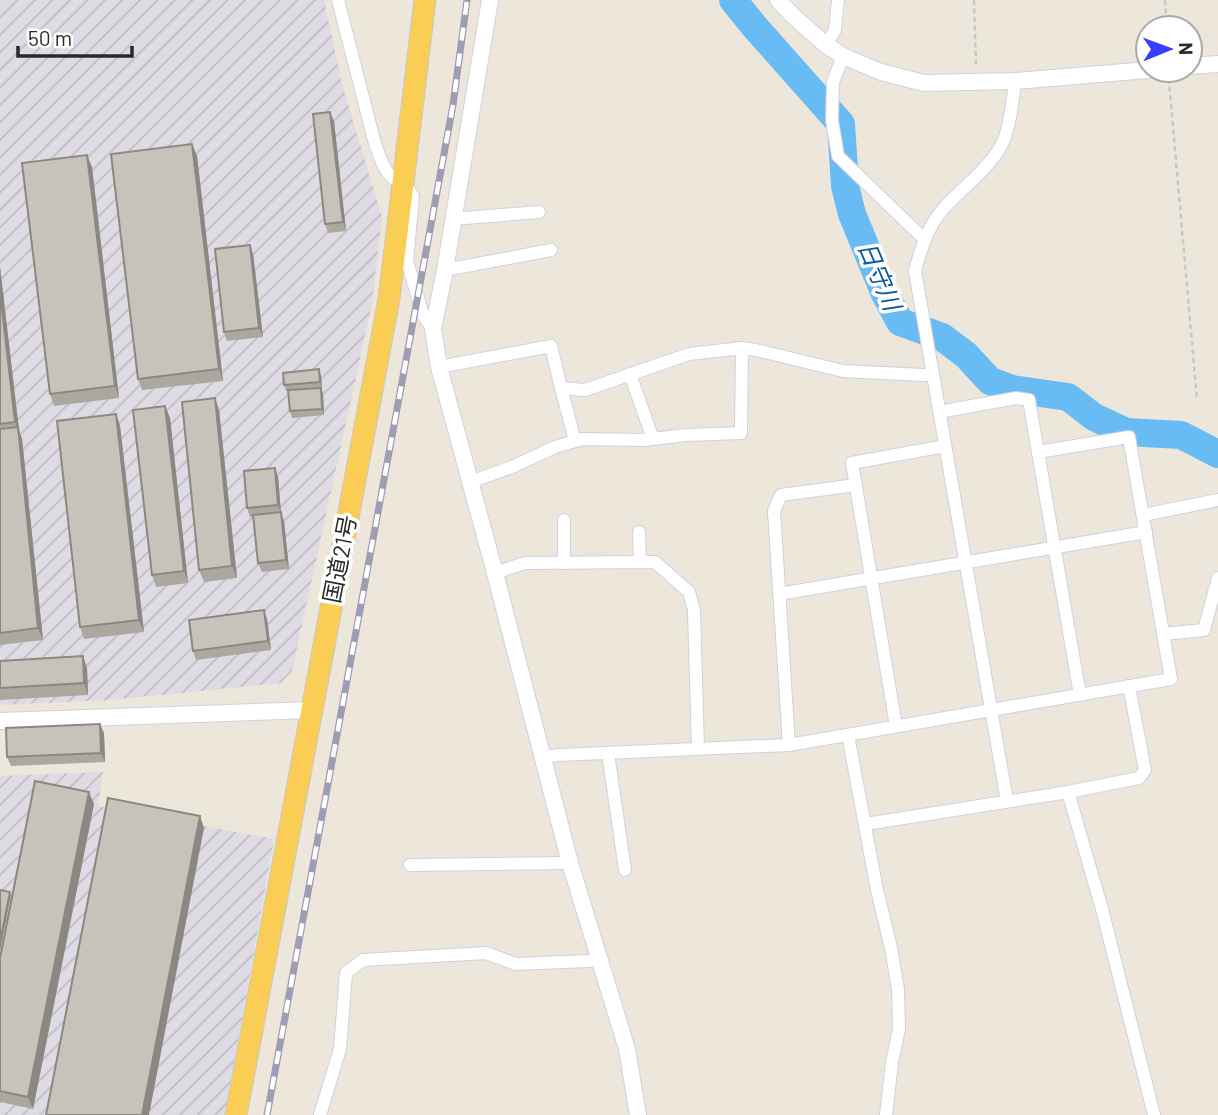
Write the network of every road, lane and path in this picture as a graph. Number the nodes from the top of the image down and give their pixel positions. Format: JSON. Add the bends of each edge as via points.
{"nodes":[{"id":1,"x":338,"y":0,"type":"edge"},
{"id":2,"x":425,"y":0,"type":"edge"},
{"id":3,"x":490,"y":0,"type":"edge"},
{"id":4,"x":778,"y":0,"type":"edge"},
{"id":5,"x":838,"y":0,"type":"edge"},
{"id":6,"x":974,"y":0,"type":"edge"},
{"id":7,"x":826,"y":45,"type":"junction"},
{"id":8,"x":844,"y":56,"type":"junction"},
{"id":9,"x":1134,"y":71,"type":"edge"},
{"id":10,"x":1015,"y":81,"type":"junction"},
{"id":11,"x":977,"y":82,"type":"junction"},
{"id":12,"x":1169,"y":84,"type":"edge"},
{"id":13,"x":402,"y":184,"type":"junction"},
{"id":14,"x":539,"y":212,"type":"dead end"},
{"id":15,"x":453,"y":219,"type":"junction"},
{"id":16,"x":924,"y":239,"type":"junction"},
{"id":17,"x":551,"y":250,"type":"dead end"},
{"id":18,"x":444,"y":271,"type":"junction"},
{"id":19,"x":433,"y":328,"type":"junction"},
{"id":20,"x":741,"y":348,"type":"junction"},
{"id":21,"x":439,"y":367,"type":"junction"},
{"id":22,"x":630,"y":374,"type":"junction"},
{"id":23,"x":933,"y":374,"type":"junction"},
{"id":24,"x":561,"y":388,"type":"junction"},
{"id":25,"x":1196,"y":400,"type":"dead end"},
{"id":26,"x":939,"y":412,"type":"junction"},
{"id":27,"x":653,"y":439,"type":"junction"},
{"id":28,"x":575,"y":441,"type":"junction"},
{"id":29,"x":945,"y":446,"type":"junction"},
{"id":30,"x":1038,"y":452,"type":"junction"},
{"id":31,"x":470,"y":482,"type":"junction"},
{"id":32,"x":856,"y":485,"type":"junction"},
{"id":33,"x":1218,"y":500,"type":"edge"},
{"id":34,"x":1143,"y":515,"type":"junction"},
{"id":35,"x":564,"y":520,"type":"dead end"},
{"id":36,"x":639,"y":532,"type":"dead end"},
{"id":37,"x":1146,"y":532,"type":"junction"},
{"id":38,"x":1054,"y":548,"type":"junction"},
{"id":39,"x":640,"y":562,"type":"junction"},
{"id":40,"x":564,"y":563,"type":"junction"},
{"id":41,"x":965,"y":563,"type":"junction"},
{"id":42,"x":495,"y":573,"type":"junction"},
{"id":43,"x":1218,"y":578,"type":"edge"},
{"id":44,"x":872,"y":579,"type":"junction"},
{"id":45,"x":779,"y":594,"type":"junction"},
{"id":46,"x":1163,"y":634,"type":"junction"},
{"id":47,"x":1129,"y":686,"type":"junction"},
{"id":48,"x":1080,"y":695,"type":"junction"},
{"id":49,"x":311,"y":710,"type":"junction"},
{"id":50,"x":991,"y":710,"type":"junction"},
{"id":51,"x":0,"y":721,"type":"edge"},
{"id":52,"x":896,"y":726,"type":"junction"},
{"id":53,"x":848,"y":735,"type":"junction"},
{"id":54,"x":789,"y":745,"type":"junction"},
{"id":55,"x":698,"y":749,"type":"junction"},
{"id":56,"x":608,"y":753,"type":"junction"},
{"id":57,"x":543,"y":757,"type":"junction"},
{"id":58,"x":1068,"y":792,"type":"junction"},
{"id":59,"x":1007,"y":801,"type":"junction"},
{"id":60,"x":866,"y":824,"type":"junction"},
{"id":61,"x":570,"y":863,"type":"junction"},
{"id":62,"x":410,"y":865,"type":"dead end"},
{"id":63,"x":625,"y":870,"type":"dead end"},
{"id":64,"x":600,"y":958,"type":"junction"},
{"id":65,"x":236,"y":1115,"type":"edge"},
{"id":66,"x":320,"y":1115,"type":"edge"},
{"id":67,"x":638,"y":1115,"type":"edge"},
{"id":68,"x":886,"y":1115,"type":"edge"},
{"id":69,"x":1154,"y":1115,"type":"edge"}],
"edges":[{"from":1,"to":13,"type":"street","via":[[374,140],[388,174]]},
{"from":2,"to":13,"type":"highway","name":"国道21号"},
{"from":3,"to":15,"type":"street"},
{"from":4,"to":7,"type":"street"},
{"from":5,"to":7,"type":"street","via":[[835,30]]},
{"from":6,"to":11,"type":"path"},
{"from":7,"to":8,"type":"street"},
{"from":8,"to":11,"type":"street","via":[[924,83]]},
{"from":8,"to":16,"type":"street","via":[[833,82],[832,120],[838,156]]},
{"from":9,"to":10,"type":"street"},
{"from":10,"to":11,"type":"street"},
{"from":10,"to":16,"type":"street","via":[[1002,143],[942,210]]},
{"from":12,"to":25,"type":"path"},
{"from":13,"to":19,"type":"street","via":[[413,196],[408,270],[423,315]]},
{"from":13,"to":49,"type":"highway","name":"国道21号","via":[[388,299]]},
{"from":14,"to":15,"type":"street"},
{"from":15,"to":18,"type":"street"},
{"from":16,"to":23,"type":"street","via":[[915,271]]},
{"from":17,"to":18,"type":"street"},
{"from":18,"to":19,"type":"street"},
{"from":19,"to":21,"type":"street"},
{"from":20,"to":22,"type":"street","via":[[689,354]]},
{"from":20,"to":23,"type":"street","via":[[843,370]]},
{"from":20,"to":27,"type":"street","via":[[741,433]]},
{"from":21,"to":24,"type":"street","via":[[551,346]]},
{"from":21,"to":31,"type":"street"},
{"from":22,"to":24,"type":"street","via":[[585,390]]},
{"from":22,"to":27,"type":"street"},
{"from":23,"to":26,"type":"street"},
{"from":24,"to":28,"type":"street"},
{"from":26,"to":29,"type":"street"},
{"from":26,"to":30,"type":"street","via":[[1016,398],[1028,400]]},
{"from":27,"to":28,"type":"street"},
{"from":28,"to":31,"type":"street"},
{"from":29,"to":32,"type":"street","via":[[852,463]]},
{"from":29,"to":41,"type":"street"},
{"from":30,"to":34,"type":"street","via":[[1129,438]]},
{"from":30,"to":38,"type":"street"},
{"from":31,"to":42,"type":"street"},
{"from":32,"to":44,"type":"street"},
{"from":32,"to":45,"type":"street","via":[[781,495],[774,511]]},
{"from":33,"to":34,"type":"street"},
{"from":34,"to":37,"type":"street"},
{"from":35,"to":40,"type":"street"},
{"from":36,"to":39,"type":"street"},
{"from":37,"to":38,"type":"street"},
{"from":37,"to":46,"type":"street"},
{"from":38,"to":41,"type":"street"},
{"from":38,"to":48,"type":"street"},
{"from":39,"to":40,"type":"street"},
{"from":39,"to":55,"type":"street","via":[[655,562],[689,593],[694,610]]},
{"from":40,"to":42,"type":"street","via":[[525,563]]},
{"from":41,"to":44,"type":"street"},
{"from":41,"to":50,"type":"street"},
{"from":42,"to":57,"type":"street"},
{"from":43,"to":46,"type":"street","via":[[1204,630]]},
{"from":44,"to":45,"type":"street"},
{"from":44,"to":52,"type":"street"},
{"from":45,"to":54,"type":"street"},
{"from":46,"to":47,"type":"street","via":[[1171,679]]},
{"from":47,"to":48,"type":"street"},
{"from":47,"to":58,"type":"street","via":[[1145,770],[1139,778]]},
{"from":48,"to":50,"type":"street"},
{"from":49,"to":51,"type":"street"},
{"from":49,"to":65,"type":"highway","name":"国道21号"},
{"from":50,"to":52,"type":"street"},
{"from":50,"to":59,"type":"street"},
{"from":52,"to":53,"type":"street"},
{"from":53,"to":54,"type":"street"},
{"from":53,"to":60,"type":"street"},
{"from":54,"to":55,"type":"street"},
{"from":55,"to":56,"type":"street"},
{"from":56,"to":57,"type":"street"},
{"from":56,"to":63,"type":"street"},
{"from":57,"to":61,"type":"street"},
{"from":58,"to":59,"type":"street"},
{"from":58,"to":69,"type":"street"},
{"from":59,"to":60,"type":"street"},
{"from":60,"to":68,"type":"street","via":[[898,989],[899,1029]]},
{"from":61,"to":62,"type":"street"},
{"from":61,"to":64,"type":"street"},
{"from":64,"to":66,"type":"street","via":[[516,964],[486,953],[363,960],[346,974],[340,1049]]},
{"from":64,"to":67,"type":"street","via":[[627,1049]]}]}
